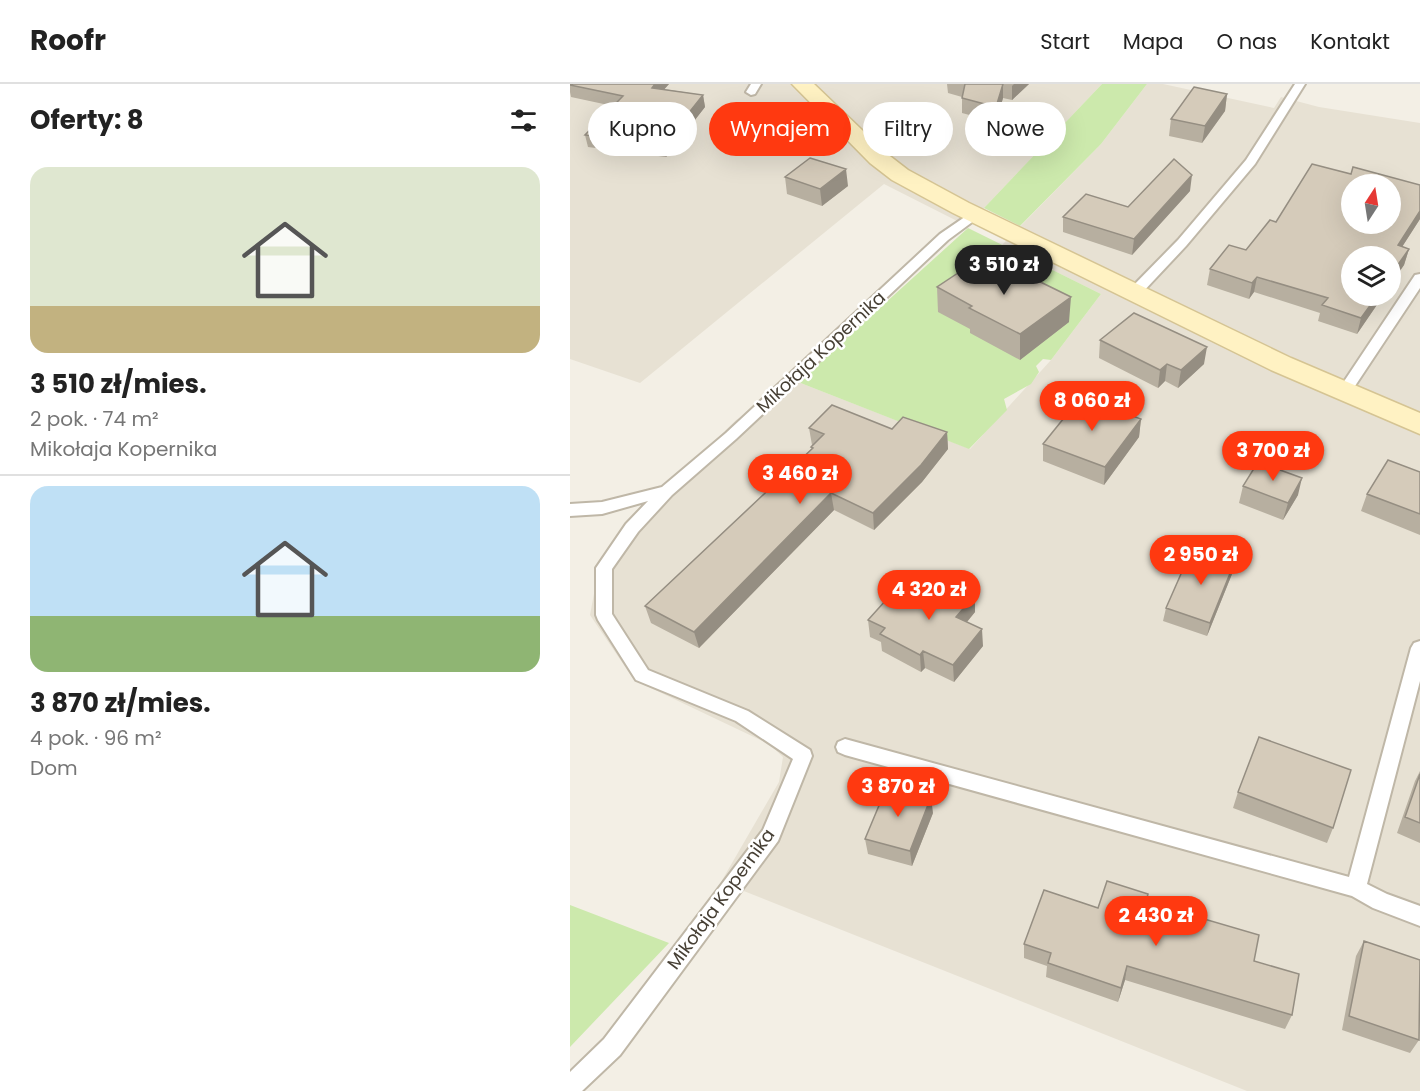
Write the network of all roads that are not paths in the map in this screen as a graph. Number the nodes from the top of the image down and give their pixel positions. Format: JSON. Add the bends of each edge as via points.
{"nodes":[{"id":1,"x":802,"y":84,"type":"edge"},
{"id":2,"x":1300,"y":84,"type":"edge"},
{"id":3,"x":975,"y":214,"type":"junction"},
{"id":4,"x":1420,"y":278,"type":"edge"},
{"id":5,"x":1135,"y":292,"type":"junction"},
{"id":6,"x":1344,"y":392,"type":"junction"},
{"id":7,"x":1420,"y":424,"type":"edge"},
{"id":8,"x":667,"y":491,"type":"junction"},
{"id":9,"x":570,"y":510,"type":"edge"},
{"id":10,"x":1420,"y":648,"type":"edge"},
{"id":11,"x":845,"y":747,"type":"dead end"},
{"id":12,"x":1356,"y":888,"type":"junction"},
{"id":13,"x":1420,"y":916,"type":"edge"},
{"id":14,"x":570,"y":1087,"type":"edge"}],
"edges":[{"from":1,"to":3,"type":"street","via":[[900,175]]},
{"from":2,"to":5,"type":"lane","via":[[1251,162]]},
{"from":3,"to":5,"type":"street"},
{"from":3,"to":8,"type":"lane","name":"Mikołaja Kopernika","via":[[944,237]]},
{"from":4,"to":6,"type":"lane"},
{"from":5,"to":6,"type":"street"},
{"from":6,"to":7,"type":"street"},
{"from":8,"to":9,"type":"lane","name":"Mikołaja Kopernika","via":[[602,508]]},
{"from":8,"to":14,"type":"lane","name":"Mikołaja Kopernika","via":[[632,528],[604,568],[604,615],[642,675],[742,716],[803,756],[771,835],[612,1047]]},
{"from":10,"to":12,"type":"lane"},
{"from":11,"to":12,"type":"lane"},
{"from":12,"to":13,"type":"lane"}]}
